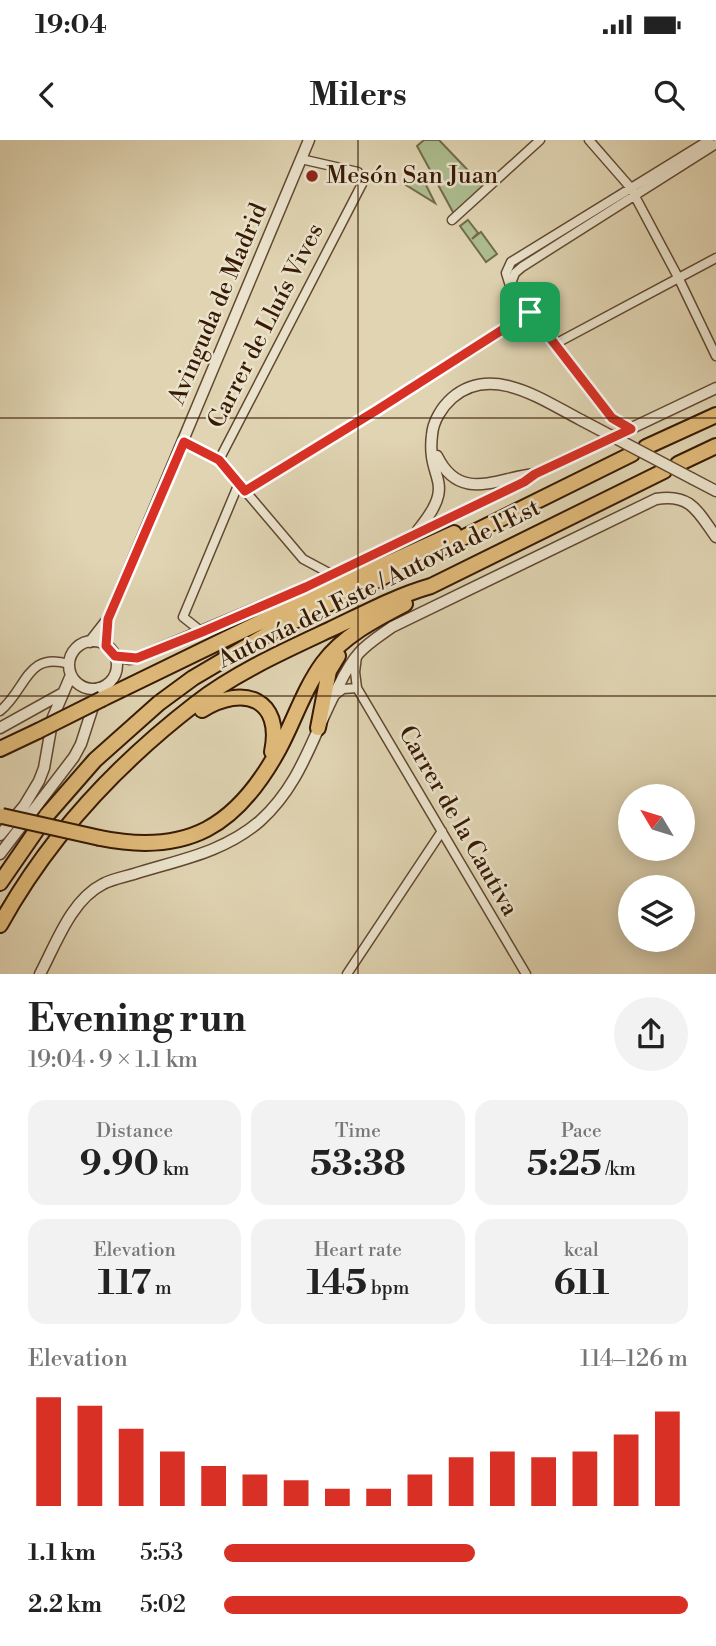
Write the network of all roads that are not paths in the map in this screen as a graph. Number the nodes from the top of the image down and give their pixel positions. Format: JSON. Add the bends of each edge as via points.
{"nodes":[{"id":1,"x":309,"y":140,"type":"edge"},
{"id":2,"x":540,"y":140,"type":"edge"},
{"id":3,"x":589,"y":140,"type":"edge"},
{"id":4,"x":709,"y":140,"type":"edge"},
{"id":5,"x":716,"y":144,"type":"edge"},
{"id":6,"x":301,"y":159,"type":"junction"},
{"id":7,"x":632,"y":192,"type":"junction"},
{"id":8,"x":452,"y":220,"type":"dead end"},
{"id":9,"x":716,"y":258,"type":"edge"},
{"id":10,"x":679,"y":279,"type":"junction"},
{"id":11,"x":530,"y":312,"type":"junction"},
{"id":12,"x":555,"y":344,"type":"junction"},
{"id":13,"x":716,"y":356,"type":"edge"},
{"id":14,"x":716,"y":388,"type":"edge"},
{"id":15,"x":716,"y":415,"type":"edge"},
{"id":16,"x":612,"y":418,"type":"junction"},
{"id":17,"x":631,"y":429,"type":"junction"},
{"id":18,"x":184,"y":442,"type":"junction"},
{"id":19,"x":432,"y":445,"type":"junction"},
{"id":20,"x":595,"y":445,"type":"junction"},
{"id":21,"x":716,"y":446,"type":"edge"},
{"id":22,"x":646,"y":447,"type":"dead end"},
{"id":23,"x":632,"y":454,"type":"dead end"},
{"id":24,"x":219,"y":460,"type":"junction"},
{"id":25,"x":678,"y":464,"type":"dead end"},
{"id":26,"x":664,"y":471,"type":"dead end"},
{"id":27,"x":535,"y":474,"type":"junction"},
{"id":28,"x":239,"y":483,"type":"junction"},
{"id":29,"x":245,"y":491,"type":"junction"},
{"id":30,"x":716,"y":491,"type":"edge"},
{"id":31,"x":489,"y":524,"type":"junction"},
{"id":32,"x":414,"y":534,"type":"junction"},
{"id":33,"x":716,"y":537,"type":"edge"},
{"id":34,"x":331,"y":574,"type":"junction"},
{"id":35,"x":431,"y":586,"type":"junction"},
{"id":36,"x":416,"y":600,"type":"junction"},
{"id":37,"x":108,"y":619,"type":"junction"},
{"id":38,"x":202,"y":632,"type":"junction"},
{"id":39,"x":90,"y":642,"type":"junction"},
{"id":40,"x":106,"y":646,"type":"junction"},
{"id":41,"x":358,"y":654,"type":"junction"},
{"id":42,"x":115,"y":656,"type":"junction"},
{"id":43,"x":70,"y":669,"type":"junction"},
{"id":44,"x":357,"y":688,"type":"junction"},
{"id":45,"x":63,"y":692,"type":"junction"},
{"id":46,"x":100,"y":694,"type":"junction"},
{"id":47,"x":332,"y":698,"type":"junction"},
{"id":48,"x":0,"y":711,"type":"edge"},
{"id":49,"x":178,"y":719,"type":"junction"},
{"id":50,"x":0,"y":728,"type":"edge"},
{"id":51,"x":318,"y":728,"type":"junction"},
{"id":52,"x":0,"y":749,"type":"edge"},
{"id":53,"x":270,"y":762,"type":"junction"},
{"id":54,"x":1,"y":816,"type":"edge"},
{"id":55,"x":442,"y":831,"type":"junction"},
{"id":56,"x":0,"y":835,"type":"edge"},
{"id":57,"x":0,"y":855,"type":"edge"},
{"id":58,"x":0,"y":883,"type":"edge"},
{"id":59,"x":0,"y":925,"type":"edge"},
{"id":60,"x":40,"y":974,"type":"edge"},
{"id":61,"x":347,"y":974,"type":"edge"},
{"id":62,"x":526,"y":974,"type":"edge"}],
"edges":[{"from":1,"to":6,"type":"street","name":"Avinguda de Madrid"},
{"from":2,"to":8,"type":"street"},
{"from":3,"to":7,"type":"street"},
{"from":4,"to":7,"type":"street"},
{"from":5,"to":7,"type":"street"},
{"from":6,"to":18,"type":"street","name":"Avinguda de Madrid"},
{"from":6,"to":24,"type":"street","name":"Carrer de Lluís Vives","via":[[358,172],[362,184]]},
{"from":7,"to":10,"type":"street"},
{"from":7,"to":11,"type":"street","via":[[511,262],[506,273],[510,286]]},
{"from":9,"to":10,"type":"street"},
{"from":10,"to":12,"type":"street"},
{"from":10,"to":13,"type":"street"},
{"from":11,"to":12,"type":"street"},
{"from":11,"to":29,"type":"street"},
{"from":12,"to":16,"type":"street"},
{"from":14,"to":17,"type":"street"},
{"from":15,"to":22,"type":"highway"},
{"from":16,"to":17,"type":"street"},
{"from":16,"to":20,"type":"street","via":[[612,429]]},
{"from":17,"to":20,"type":"street"},
{"from":18,"to":24,"type":"street"},
{"from":18,"to":37,"type":"street","name":"Avinguda de Madrid"},
{"from":19,"to":27,"type":"street","via":[[449,473],[470,484]]},
{"from":19,"to":30,"type":"street","bridge":true,"via":[[434,425],[455,395],[479,384],[502,384]]},
{"from":19,"to":32,"type":"street","via":[[439,496]]},
{"from":20,"to":27,"type":"street"},
{"from":21,"to":25,"type":"highway"},
{"from":23,"to":31,"type":"highway","name":"Autovía del Este / Autovia de l'Est"},
{"from":24,"to":28,"type":"street"},
{"from":26,"to":35,"type":"highway","name":"Autovía del Este / Autovia de l'Est"},
{"from":27,"to":32,"type":"street"},
{"from":28,"to":29,"type":"street"},
{"from":28,"to":38,"type":"street","via":[[183,617]]},
{"from":29,"to":34,"type":"street","via":[[303,559]]},
{"from":31,"to":46,"type":"highway","via":[[468,527]]},
{"from":31,"to":58,"type":"highway","name":"Autovía del Este / Autovia de l'Est","via":[[265,635],[193,678],[95,760],[32,834]]},
{"from":32,"to":34,"type":"street"},
{"from":33,"to":41,"type":"street","via":[[688,501],[677,497],[647,501],[392,627]]},
{"from":34,"to":38,"type":"street"},
{"from":35,"to":36,"type":"highway"},
{"from":35,"to":49,"type":"highway","name":"Autovía del Este / Autovia de l'Est","via":[[406,593],[264,663],[196,703]]},
{"from":36,"to":51,"type":"highway","via":[[354,640],[335,660],[323,693]]},
{"from":36,"to":53,"type":"highway","via":[[374,620],[325,661]]},
{"from":37,"to":39,"type":"street","name":"Avinguda de Madrid"},
{"from":37,"to":40,"type":"street","name":"Avinguda de Madrid"},
{"from":38,"to":42,"type":"street","via":[[137,658]]},
{"from":39,"to":40,"type":"street"},
{"from":39,"to":43,"type":"street","via":[[75,648]]},
{"from":40,"to":42,"type":"street"},
{"from":41,"to":44,"type":"street"},
{"from":41,"to":47,"type":"street"},
{"from":42,"to":46,"type":"street","via":[[116,675]]},
{"from":43,"to":45,"type":"street"},
{"from":43,"to":46,"type":"street","via":[[81,685]]},
{"from":43,"to":48,"type":"street","via":[[55,659],[44,660]]},
{"from":44,"to":47,"type":"street","via":[[343,689]]},
{"from":44,"to":55,"type":"street","name":"Carrer de la Cautiva"},
{"from":45,"to":50,"type":"street"},
{"from":45,"to":56,"type":"street","via":[[39,781]]},
{"from":46,"to":52,"type":"highway","bridge":true},
{"from":46,"to":57,"type":"street","via":[[74,757]]},
{"from":47,"to":51,"type":"street"},
{"from":49,"to":53,"type":"highway","via":[[224,698],[247,697],[258,702],[267,709],[275,727]]},
{"from":49,"to":59,"type":"highway","name":"Autovía del Este / Autovia de l'Est","via":[[126,762],[71,820]]},
{"from":51,"to":60,"type":"street","via":[[292,784],[275,807],[224,845],[102,884],[75,910]]},
{"from":53,"to":54,"type":"highway","bridge":true,"via":[[235,810],[194,835],[168,842],[141,844],[100,838]]},
{"from":55,"to":61,"type":"street"},
{"from":55,"to":62,"type":"street","name":"Carrer de la Cautiva"}]}
